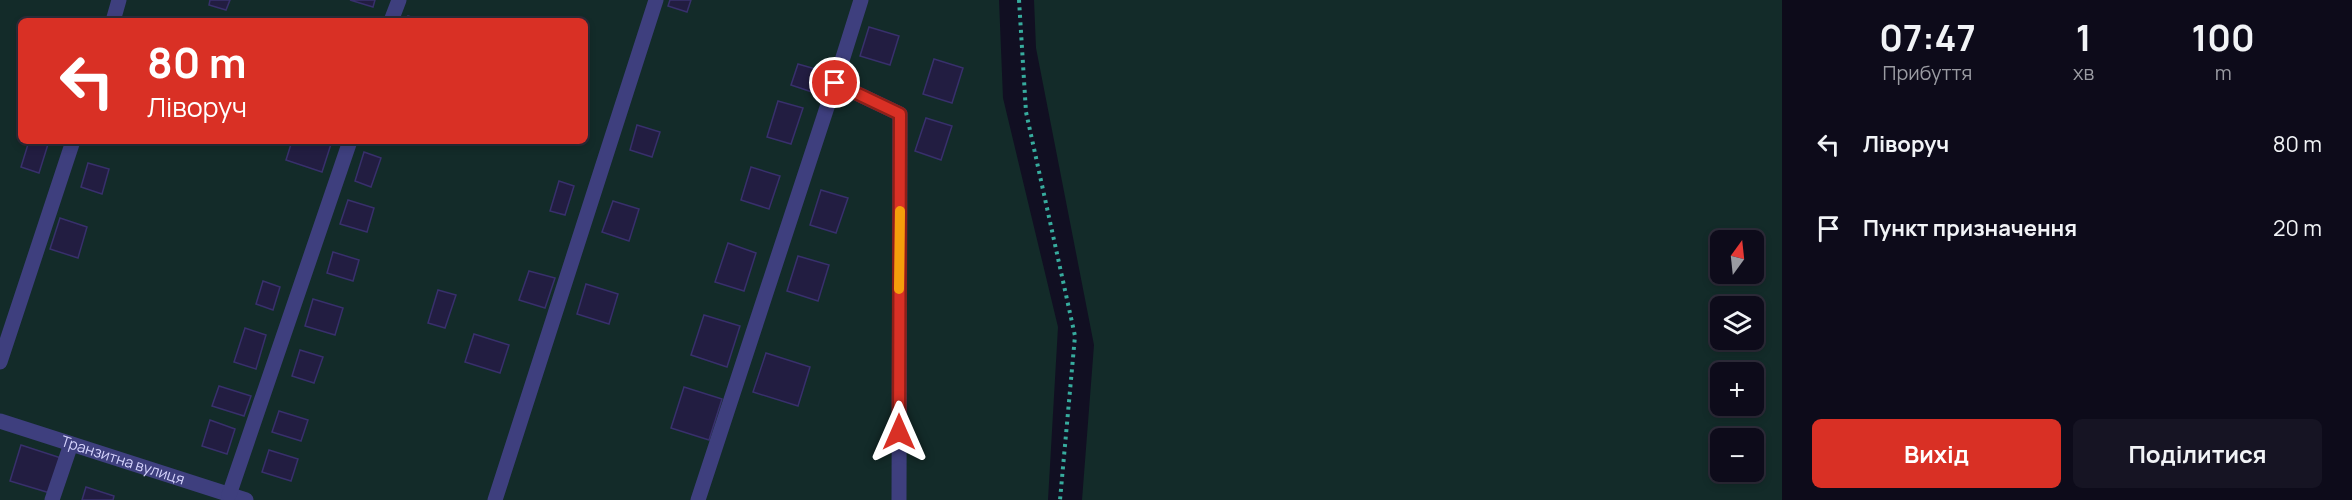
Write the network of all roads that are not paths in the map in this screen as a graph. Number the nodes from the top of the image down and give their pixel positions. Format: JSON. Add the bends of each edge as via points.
{"nodes":[{"id":1,"x":119,"y":0,"type":"edge"},
{"id":2,"x":399,"y":0,"type":"edge"},
{"id":3,"x":656,"y":0,"type":"edge"},
{"id":4,"x":861,"y":0,"type":"edge"},
{"id":5,"x":113,"y":18,"type":"edge"},
{"id":6,"x":392,"y":18,"type":"edge"},
{"id":7,"x":835,"y":83,"type":"junction"},
{"id":8,"x":72,"y":144,"type":"edge"},
{"id":9,"x":349,"y":144,"type":"edge"},
{"id":10,"x":0,"y":362,"type":"edge"},
{"id":11,"x":0,"y":421,"type":"edge"},
{"id":12,"x":71,"y":444,"type":"junction"},
{"id":13,"x":229,"y":495,"type":"junction"},
{"id":14,"x":52,"y":500,"type":"edge"},
{"id":15,"x":246,"y":500,"type":"edge"},
{"id":16,"x":495,"y":500,"type":"edge"},
{"id":17,"x":698,"y":500,"type":"edge"},
{"id":18,"x":899,"y":500,"type":"edge"}],
"edges":[{"from":1,"to":5,"type":"street"},
{"from":2,"to":6,"type":"street"},
{"from":3,"to":16,"type":"street"},
{"from":4,"to":7,"type":"street"},
{"from":7,"to":17,"type":"street"},
{"from":7,"to":18,"type":"street","via":[[900,114]]},
{"from":8,"to":10,"type":"street"},
{"from":9,"to":13,"type":"street"},
{"from":11,"to":12,"type":"street","name":"Транзитна вулиця"},
{"from":12,"to":13,"type":"street","name":"Транзитна вулиця"},
{"from":12,"to":14,"type":"street"},
{"from":13,"to":15,"type":"street","name":"Транзитна вулиця"}]}
